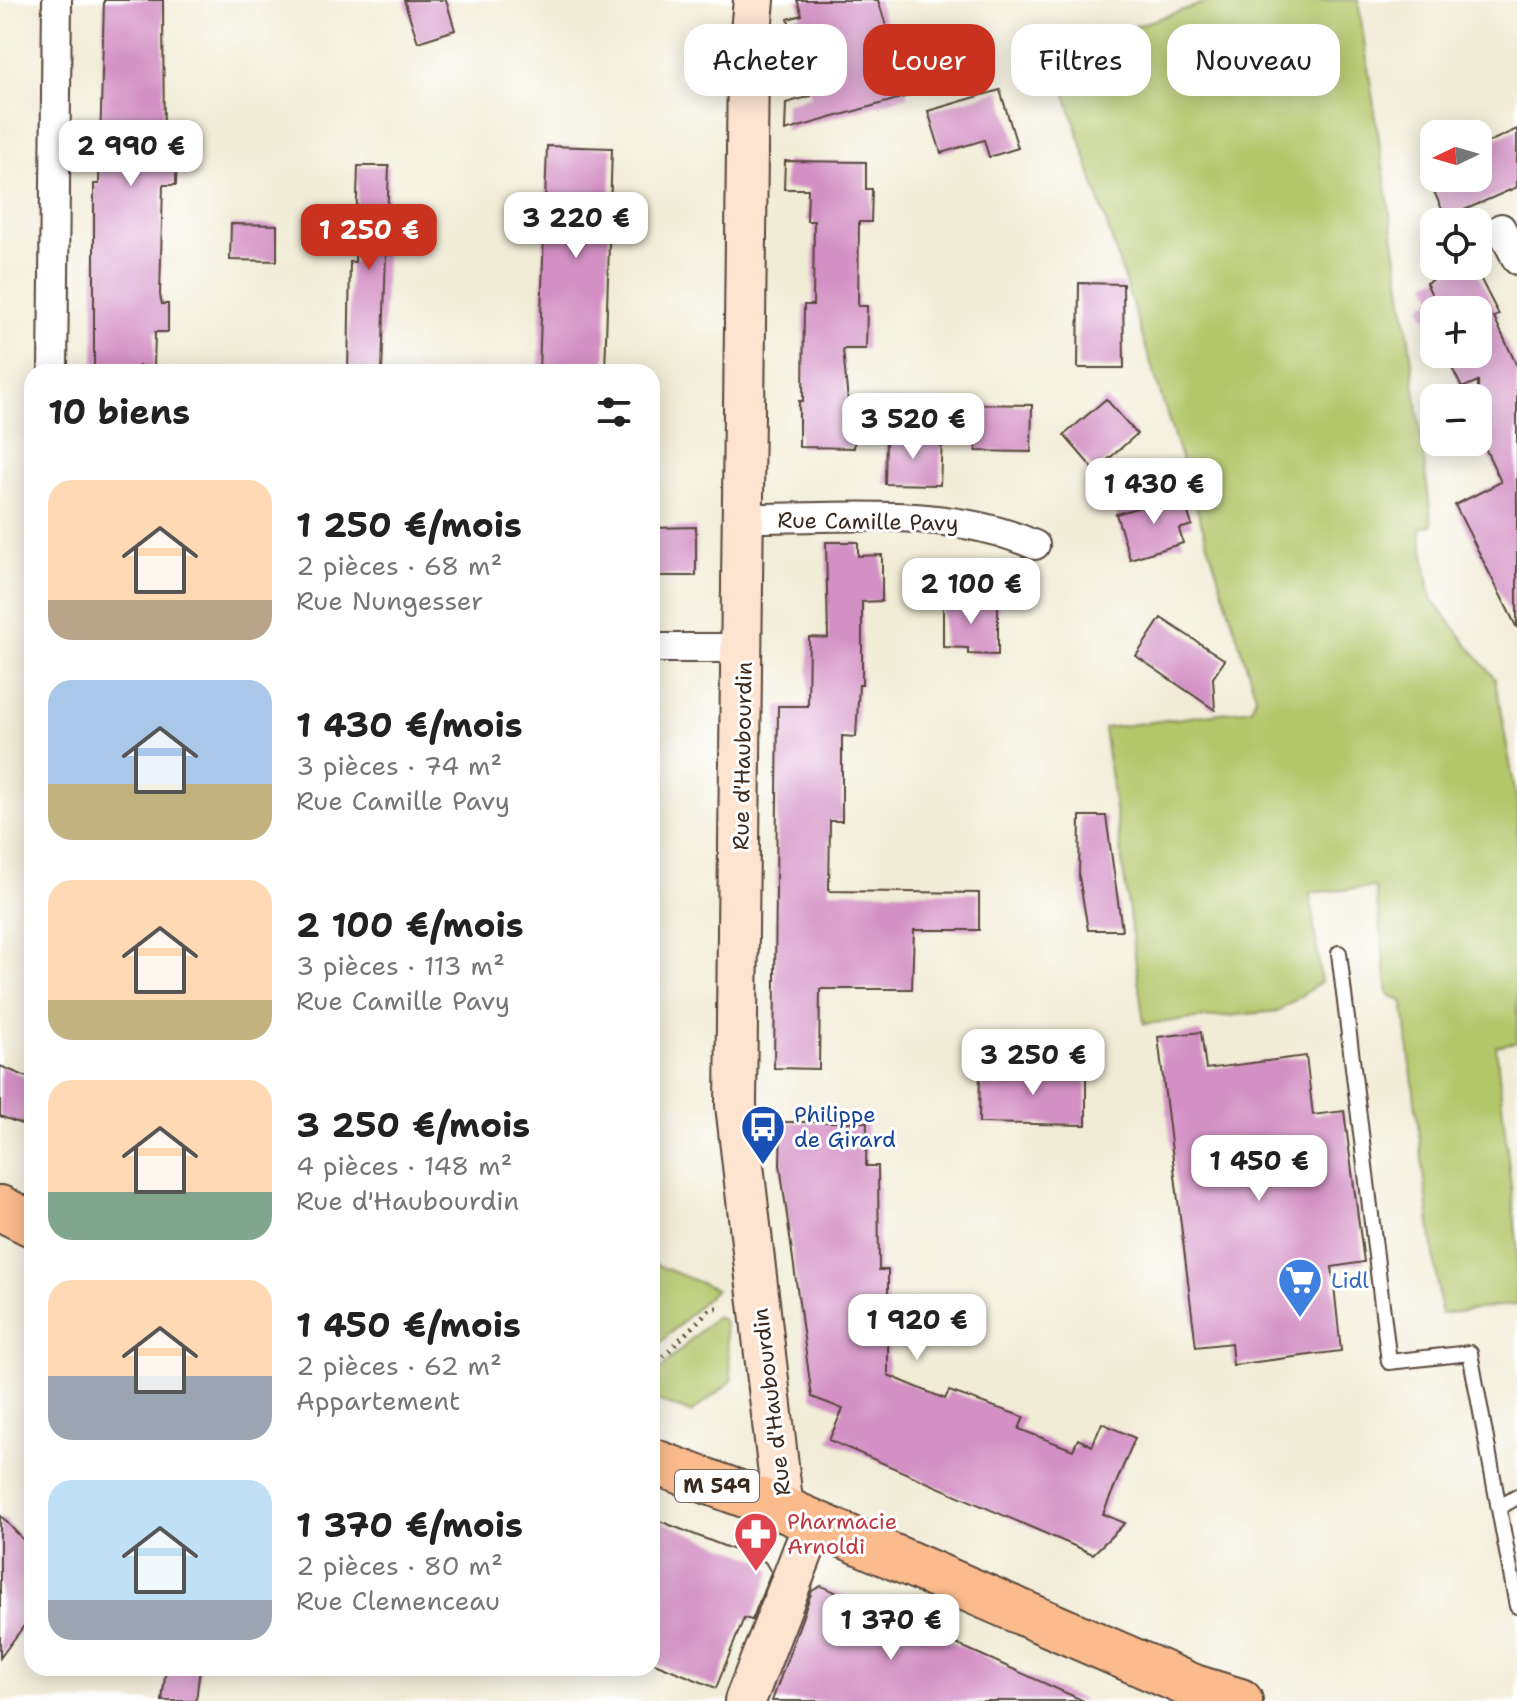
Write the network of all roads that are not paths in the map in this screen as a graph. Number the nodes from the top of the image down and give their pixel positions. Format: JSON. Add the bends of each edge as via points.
{"nodes":[{"id":1,"x":57,"y":0,"type":"edge"},
{"id":2,"x":754,"y":0,"type":"edge"},
{"id":3,"x":1501,"y":228,"type":"dead end"},
{"id":4,"x":1517,"y":260,"type":"edge"},
{"id":5,"x":53,"y":364,"type":"edge"},
{"id":6,"x":744,"y":518,"type":"junction"},
{"id":7,"x":1035,"y":545,"type":"dead end"},
{"id":8,"x":660,"y":648,"type":"edge"},
{"id":9,"x":743,"y":648,"type":"junction"},
{"id":10,"x":1339,"y":953,"type":"dead end"},
{"id":11,"x":0,"y":1208,"type":"edge"},
{"id":12,"x":0,"y":1218,"type":"edge"},
{"id":13,"x":24,"y":1221,"type":"edge"},
{"id":14,"x":24,"y":1223,"type":"edge"},
{"id":15,"x":660,"y":1464,"type":"edge"},
{"id":16,"x":1517,"y":1497,"type":"edge"},
{"id":17,"x":1500,"y":1507,"type":"junction"},
{"id":18,"x":798,"y":1516,"type":"junction"},
{"id":19,"x":1515,"y":1582,"type":"edge"},
{"id":20,"x":1517,"y":1606,"type":"edge"},
{"id":21,"x":1207,"y":1694,"type":"edge"},
{"id":22,"x":745,"y":1701,"type":"edge"},
{"id":23,"x":1240,"y":1701,"type":"edge"}],
"edges":[{"from":1,"to":5,"type":"street"},
{"from":2,"to":6,"type":"main road","name":"Rue d'Haubourdin","via":[[748,63]]},
{"from":3,"to":4,"type":"street"},
{"from":6,"to":7,"type":"street","name":"Rue Camille Pavy","via":[[942,520],[1000,530]]},
{"from":6,"to":9,"type":"main road","name":"Rue d'Haubourdin"},
{"from":8,"to":9,"type":"street"},
{"from":9,"to":18,"type":"main road","name":"Rue d'Haubourdin","via":[[736,1105]]},
{"from":10,"to":17,"type":"lane","via":[[1389,1362],[1470,1353]]},
{"from":11,"to":13,"type":"main road"},
{"from":12,"to":14,"type":"main road"},
{"from":15,"to":18,"type":"main road","number":"M 549"},
{"from":16,"to":17,"type":"lane"},
{"from":17,"to":19,"type":"lane"},
{"from":18,"to":21,"type":"main road","number":"M 549"},
{"from":18,"to":22,"type":"main road"},
{"from":19,"to":20,"type":"lane"},
{"from":21,"to":23,"type":"main road","number":"M 549"}]}
